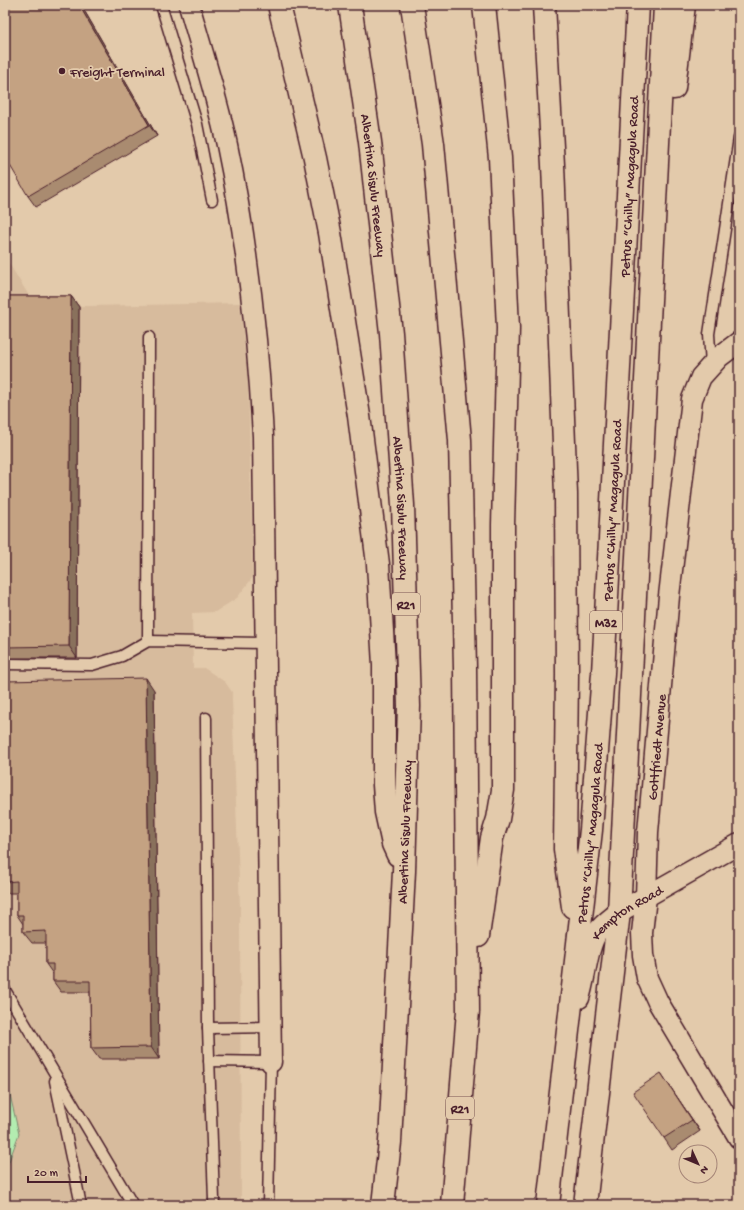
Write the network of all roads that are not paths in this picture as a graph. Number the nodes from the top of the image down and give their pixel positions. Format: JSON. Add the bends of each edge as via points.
{"nodes":[{"id":1,"x":161,"y":5,"type":"edge"},
{"id":2,"x":189,"y":5,"type":"edge"},
{"id":3,"x":279,"y":5,"type":"edge"},
{"id":4,"x":350,"y":5,"type":"edge"},
{"id":5,"x":412,"y":5,"type":"edge"},
{"id":6,"x":484,"y":5,"type":"edge"},
{"id":7,"x":544,"y":5,"type":"edge"},
{"id":8,"x":638,"y":5,"type":"edge"},
{"id":9,"x":665,"y":5,"type":"edge"},
{"id":10,"x":684,"y":5,"type":"edge"},
{"id":11,"x":671,"y":45,"type":"junction"},
{"id":12,"x":739,"y":138,"type":"edge"},
{"id":13,"x":212,"y":200,"type":"dead end"},
{"id":14,"x":148,"y":337,"type":"dead end"},
{"id":15,"x":735,"y":344,"type":"edge"},
{"id":16,"x":711,"y":365,"type":"junction"},
{"id":17,"x":148,"y":641,"type":"junction"},
{"id":18,"x":265,"y":643,"type":"junction"},
{"id":19,"x":5,"y":664,"type":"edge"},
{"id":20,"x":206,"y":718,"type":"dead end"},
{"id":21,"x":739,"y":844,"type":"edge"},
{"id":22,"x":404,"y":871,"type":"junction"},
{"id":23,"x":646,"y":897,"type":"junction"},
{"id":24,"x":619,"y":912,"type":"junction"},
{"id":25,"x":577,"y":936,"type":"junction"},
{"id":26,"x":5,"y":990,"type":"edge"},
{"id":27,"x":468,"y":1011,"type":"junction"},
{"id":28,"x":568,"y":1024,"type":"junction"},
{"id":29,"x":208,"y":1028,"type":"junction"},
{"id":30,"x":270,"y":1028,"type":"junction"},
{"id":31,"x":209,"y":1061,"type":"junction"},
{"id":32,"x":271,"y":1062,"type":"junction"},
{"id":33,"x":53,"y":1073,"type":"junction"},
{"id":34,"x":739,"y":1138,"type":"edge"},
{"id":35,"x":214,"y":1200,"type":"dead end"},
{"id":36,"x":81,"y":1205,"type":"edge"},
{"id":37,"x":133,"y":1205,"type":"edge"},
{"id":38,"x":268,"y":1205,"type":"edge"},
{"id":39,"x":383,"y":1205,"type":"edge"},
{"id":40,"x":452,"y":1205,"type":"edge"},
{"id":41,"x":548,"y":1205,"type":"edge"},
{"id":42,"x":585,"y":1205,"type":"edge"}],
"edges":[{"from":1,"to":13,"type":"lane","via":[[196,124]]},
{"from":2,"to":18,"type":"street","via":[[227,145],[244,236],[253,307],[263,436]]},
{"from":3,"to":22,"type":"main road","via":[[330,233],[359,416],[378,564],[384,665],[386,812],[393,844]]},
{"from":4,"to":22,"type":"main road","name":"Albertina Sisulu Freeway","number":"R21","via":[[370,142],[387,295],[403,505],[408,706]]},
{"from":5,"to":27,"type":"main road","number":"R21","via":[[433,144],[460,440]]},
{"from":6,"to":27,"type":"main road","via":[[500,158],[508,328],[503,525],[503,790],[492,838]]},
{"from":7,"to":25,"type":"main road","via":[[566,494],[565,848]]},
{"from":8,"to":25,"type":"main road","name":"Petrus “Chilly” Magagula Road","number":"M32","via":[[603,673],[591,830]]},
{"from":9,"to":11,"type":"main road","name":"Petrus “Chilly” Magagula Road","number":"M32"},
{"from":10,"to":11,"type":"main road"},
{"from":11,"to":24,"type":"main road","name":"Petrus “Chilly” Magagula Road","number":"M32","via":[[653,256]]},
{"from":12,"to":16,"type":"lane","via":[[709,334]]},
{"from":14,"to":17,"type":"lane"},
{"from":15,"to":16,"type":"street","name":"Gottfriedt Avenue"},
{"from":16,"to":23,"type":"street","name":"Gottfriedt Avenue","via":[[700,377],[692,399],[688,427],[669,604],[650,817]]},
{"from":17,"to":18,"type":"lane"},
{"from":17,"to":19,"type":"lane","via":[[122,656],[92,665]]},
{"from":18,"to":30,"type":"street"},
{"from":20,"to":29,"type":"lane"},
{"from":21,"to":23,"type":"street","name":"Kempton Road"},
{"from":22,"to":39,"type":"main road","name":"Albertina Sisulu Freeway","number":"R21","via":[[390,1142]]},
{"from":23,"to":24,"type":"street","name":"Kempton Road"},
{"from":23,"to":34,"type":"street","name":"Gottfriedt Avenue","via":[[642,933],[648,978],[679,1039]]},
{"from":24,"to":28,"type":"street","name":"Kempton Road","via":[[598,932],[591,947],[577,1004]]},
{"from":24,"to":42,"type":"main road","name":"Petrus “Chilly” Magagula Road","number":"M32"},
{"from":25,"to":28,"type":"main road","name":"Petrus “Chilly” Magagula Road","number":"M32"},
{"from":26,"to":33,"type":"lane"},
{"from":27,"to":40,"type":"main road","number":"R21"},
{"from":28,"to":41,"type":"main road","name":"Petrus “Chilly” Magagula Road","number":"M32"},
{"from":29,"to":30,"type":"lane"},
{"from":29,"to":31,"type":"lane"},
{"from":30,"to":32,"type":"street"},
{"from":31,"to":32,"type":"lane"},
{"from":31,"to":35,"type":"lane"},
{"from":32,"to":38,"type":"lane"},
{"from":33,"to":36,"type":"lane"},
{"from":33,"to":37,"type":"lane"}]}
